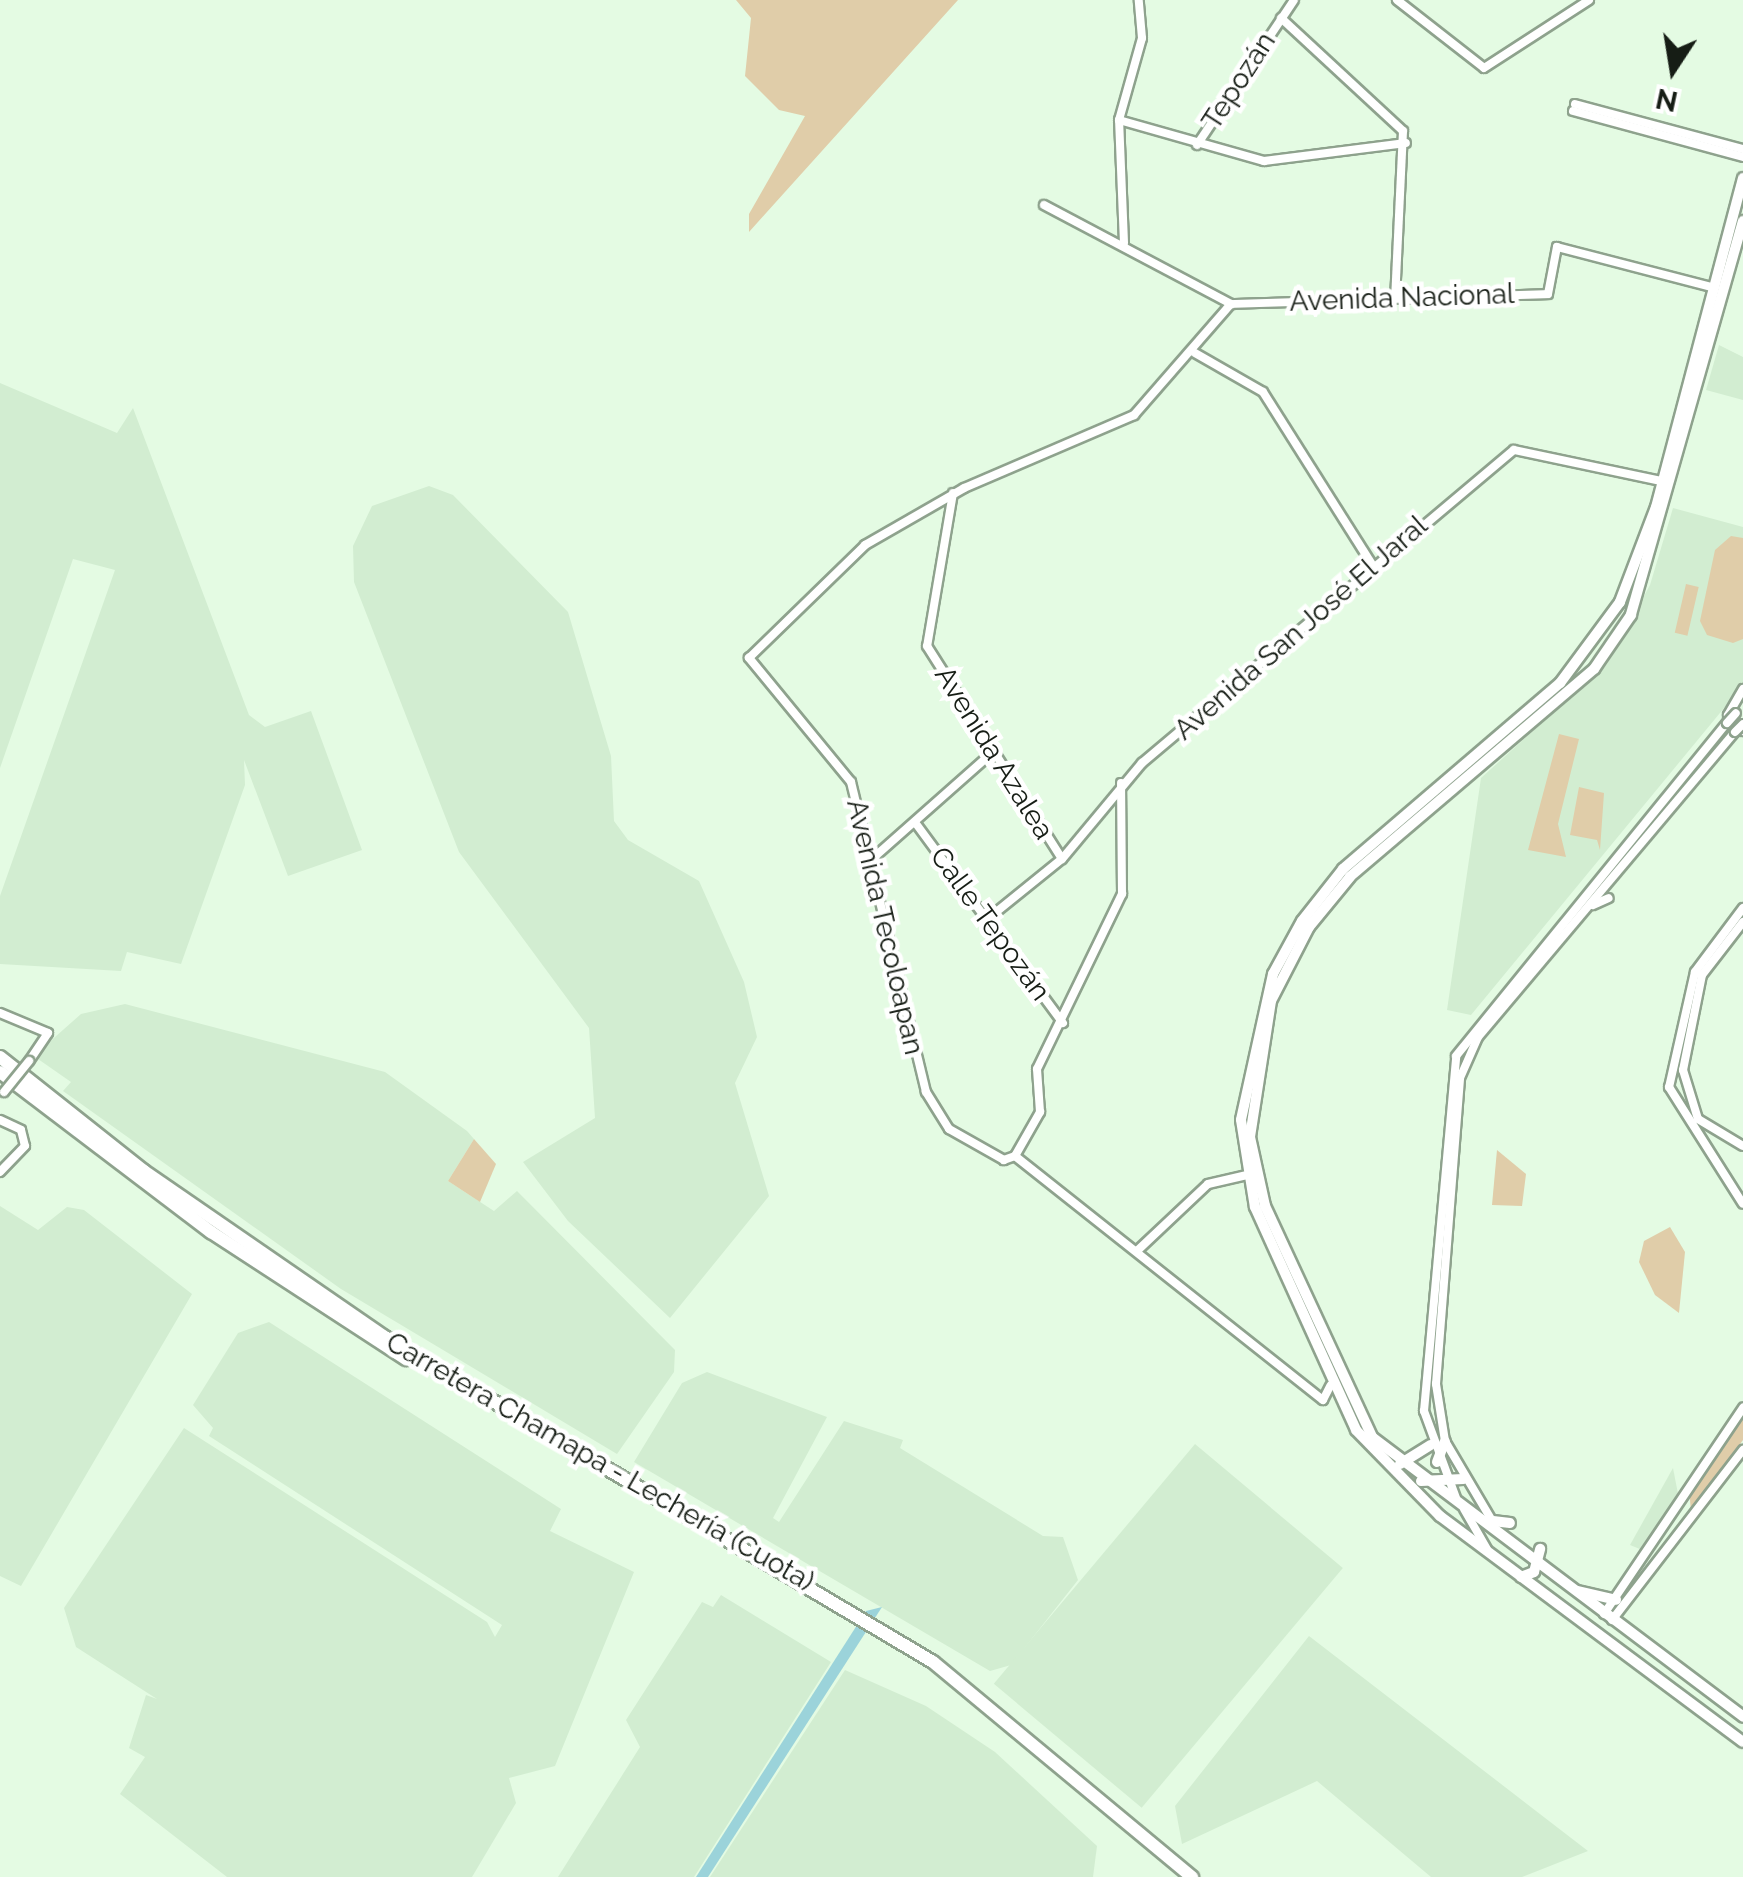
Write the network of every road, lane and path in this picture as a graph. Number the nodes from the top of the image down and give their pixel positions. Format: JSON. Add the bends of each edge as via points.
{"nodes":[{"id":1,"x":1140,"y":0,"type":"edge"},
{"id":2,"x":1294,"y":0,"type":"edge"},
{"id":3,"x":1396,"y":0,"type":"edge"},
{"id":4,"x":1588,"y":0,"type":"edge"},
{"id":5,"x":1281,"y":18,"type":"junction"},
{"id":6,"x":1119,"y":120,"type":"junction"},
{"id":7,"x":1406,"y":143,"type":"junction"},
{"id":8,"x":1197,"y":144,"type":"junction"},
{"id":9,"x":1743,"y":149,"type":"edge"},
{"id":10,"x":1743,"y":157,"type":"edge"},
{"id":11,"x":1743,"y":178,"type":"edge"},
{"id":12,"x":1044,"y":205,"type":"dead end"},
{"id":13,"x":1743,"y":221,"type":"edge"},
{"id":14,"x":1124,"y":243,"type":"junction"},
{"id":15,"x":1712,"y":287,"type":"junction"},
{"id":16,"x":1394,"y":298,"type":"junction"},
{"id":17,"x":1231,"y":304,"type":"junction"},
{"id":18,"x":1195,"y":354,"type":"junction"},
{"id":19,"x":1665,"y":463,"type":"junction"},
{"id":20,"x":1678,"y":466,"type":"junction"},
{"id":21,"x":1661,"y":481,"type":"junction"},
{"id":22,"x":953,"y":493,"type":"junction"},
{"id":23,"x":1374,"y":566,"type":"junction"},
{"id":24,"x":1589,"y":648,"type":"junction"},
{"id":25,"x":1602,"y":659,"type":"junction"},
{"id":26,"x":1743,"y":688,"type":"edge"},
{"id":27,"x":1743,"y":704,"type":"edge"},
{"id":28,"x":1741,"y":729,"type":"edge"},
{"id":29,"x":994,"y":751,"type":"junction"},
{"id":30,"x":1121,"y":783,"type":"junction"},
{"id":31,"x":1438,"y":796,"type":"junction"},
{"id":32,"x":917,"y":825,"type":"junction"},
{"id":33,"x":872,"y":859,"type":"junction"},
{"id":34,"x":1062,"y":859,"type":"junction"},
{"id":35,"x":1609,"y":898,"type":"dead end"},
{"id":36,"x":1589,"y":907,"type":"junction"},
{"id":37,"x":1743,"y":908,"type":"edge"},
{"id":38,"x":990,"y":917,"type":"junction"},
{"id":39,"x":1743,"y":922,"type":"edge"},
{"id":40,"x":0,"y":1014,"type":"edge"},
{"id":41,"x":1063,"y":1023,"type":"junction"},
{"id":42,"x":0,"y":1057,"type":"edge"},
{"id":43,"x":0,"y":1072,"type":"edge"},
{"id":44,"x":2,"y":1095,"type":"edge"},
{"id":45,"x":0,"y":1110,"type":"edge"},
{"id":46,"x":0,"y":1122,"type":"edge"},
{"id":47,"x":10,"y":1124,"type":"junction"},
{"id":48,"x":1718,"y":1138,"type":"junction"},
{"id":49,"x":1743,"y":1146,"type":"edge"},
{"id":50,"x":1706,"y":1147,"type":"junction"},
{"id":51,"x":1015,"y":1156,"type":"junction"},
{"id":52,"x":0,"y":1172,"type":"edge"},
{"id":53,"x":1247,"y":1175,"type":"junction"},
{"id":54,"x":1743,"y":1204,"type":"edge"},
{"id":55,"x":1138,"y":1250,"type":"junction"},
{"id":56,"x":259,"y":1253,"type":"junction"},
{"id":57,"x":290,"y":1265,"type":"dead end"},
{"id":58,"x":334,"y":1290,"type":"dead end"},
{"id":59,"x":385,"y":1336,"type":"junction"},
{"id":60,"x":1329,"y":1394,"type":"junction"},
{"id":61,"x":1742,"y":1411,"type":"edge"},
{"id":62,"x":1445,"y":1441,"type":"junction"},
{"id":63,"x":1430,"y":1445,"type":"junction"},
{"id":64,"x":1743,"y":1450,"type":"edge"},
{"id":65,"x":1437,"y":1462,"type":"junction"},
{"id":66,"x":1400,"y":1464,"type":"junction"},
{"id":67,"x":1444,"y":1476,"type":"junction"},
{"id":68,"x":1463,"y":1479,"type":"junction"},
{"id":69,"x":1421,"y":1481,"type":"junction"},
{"id":70,"x":1680,"y":1512,"type":"junction"},
{"id":71,"x":1468,"y":1517,"type":"junction"},
{"id":72,"x":1691,"y":1518,"type":"junction"},
{"id":73,"x":1492,"y":1521,"type":"junction"},
{"id":74,"x":1510,"y":1523,"type":"dead end"},
{"id":75,"x":1505,"y":1543,"type":"junction"},
{"id":76,"x":1540,"y":1549,"type":"dead end"},
{"id":77,"x":1490,"y":1556,"type":"junction"},
{"id":78,"x":1536,"y":1565,"type":"junction"},
{"id":79,"x":1521,"y":1577,"type":"junction"},
{"id":80,"x":1637,"y":1583,"type":"junction"},
{"id":81,"x":1571,"y":1590,"type":"junction"},
{"id":82,"x":1616,"y":1600,"type":"junction"},
{"id":83,"x":1608,"y":1617,"type":"junction"},
{"id":84,"x":858,"y":1618,"type":"junction"},
{"id":85,"x":872,"y":1627,"type":"junction"},
{"id":86,"x":1600,"y":1636,"type":"junction"},
{"id":87,"x":1676,"y":1671,"type":"junction"},
{"id":88,"x":1664,"y":1684,"type":"junction"},
{"id":89,"x":1743,"y":1717,"type":"edge"},
{"id":90,"x":1743,"y":1742,"type":"edge"},
{"id":91,"x":1179,"y":1877,"type":"edge"},
{"id":92,"x":1192,"y":1877,"type":"edge"}],
"edges":[{"from":1,"to":6,"type":"street","via":[[1142,38]]},
{"from":2,"to":5,"type":"street","name":"Tepozán"},
{"from":3,"to":4,"type":"street","via":[[1484,68]]},
{"from":5,"to":7,"type":"street","via":[[1400,127]]},
{"from":5,"to":8,"type":"street","name":"Tepozán"},
{"from":6,"to":8,"type":"street"},
{"from":6,"to":14,"type":"street"},
{"from":7,"to":8,"type":"street","via":[[1264,161]]},
{"from":7,"to":16,"type":"street"},
{"from":9,"to":10,"type":"street","via":[[1574,108]]},
{"from":11,"to":15,"type":"main road"},
{"from":12,"to":14,"type":"street"},
{"from":13,"to":20,"type":"main road"},
{"from":14,"to":17,"type":"street"},
{"from":15,"to":16,"type":"street","name":"Avenida Nacional","via":[[1556,247],[1548,294]]},
{"from":15,"to":19,"type":"main road"},
{"from":16,"to":17,"type":"street","name":"Avenida Nacional"},
{"from":17,"to":18,"type":"street","name":"Avenida Tecoloapan"},
{"from":18,"to":22,"type":"street","name":"Avenida Tecoloapan","via":[[1113,428]]},
{"from":18,"to":23,"type":"street","via":[[1262,392]]},
{"from":19,"to":20,"type":"main road"},
{"from":19,"to":21,"type":"main road"},
{"from":20,"to":25,"type":"main road","via":[[1639,598]]},
{"from":21,"to":23,"type":"street","name":"Avenida San José El Jaral","via":[[1514,450]]},
{"from":21,"to":24,"type":"main road","via":[[1632,577]]},
{"from":22,"to":29,"type":"street","name":"Avenida Azalea","via":[[927,646]]},
{"from":22,"to":33,"type":"street","name":"Avenida Tecoloapan","via":[[838,563],[749,658],[839,757]]},
{"from":23,"to":30,"type":"street","name":"Avenida San José El Jaral"},
{"from":24,"to":25,"type":"main road"},
{"from":24,"to":31,"type":"main road"},
{"from":25,"to":31,"type":"main road"},
{"from":26,"to":28,"type":"street","via":[[1728,715]]},
{"from":27,"to":63,"type":"street","bridge":true,"via":[[1456,1056],[1443,1122]]},
{"from":28,"to":36,"type":"street"},
{"from":29,"to":32,"type":"street"},
{"from":29,"to":34,"type":"street","name":"Avenida Azalea"},
{"from":30,"to":34,"type":"street","name":"Avenida San José El Jaral"},
{"from":30,"to":41,"type":"street","via":[[1124,887]]},
{"from":31,"to":53,"type":"main road","via":[[1343,869],[1278,962],[1243,1102]]},
{"from":31,"to":66,"type":"main road","via":[[1350,877],[1308,928],[1277,984],[1252,1090],[1250,1137],[1265,1206],[1348,1401]]},
{"from":32,"to":33,"type":"street"},
{"from":32,"to":38,"type":"street","name":"Calle Tepozán"},
{"from":33,"to":51,"type":"street","name":"Avenida Tecoloapan","via":[[926,1092],[959,1136]]},
{"from":34,"to":38,"type":"street","name":"Avenida San José El Jaral"},
{"from":35,"to":36,"type":"street"},
{"from":36,"to":62,"type":"street","via":[[1478,1037],[1460,1078],[1436,1360]]},
{"from":37,"to":50,"type":"street","via":[[1695,972],[1668,1087]]},
{"from":38,"to":41,"type":"street","name":"Calle Tepozán"},
{"from":39,"to":48,"type":"street","via":[[1702,975],[1684,1062],[1690,1107]]},
{"from":40,"to":44,"type":"street","bridge":true,"via":[[48,1033]]},
{"from":41,"to":51,"type":"street","via":[[1036,1069],[1040,1112]]},
{"from":42,"to":56,"type":"highway","name":"Carretera Chamapa - Lechería (Cuota)"},
{"from":43,"to":84,"type":"highway","name":"Carretera Chamapa - Lechería (Cuota)","via":[[304,1296]]},
{"from":45,"to":47,"type":"street"},
{"from":46,"to":47,"type":"street"},
{"from":47,"to":52,"type":"street","via":[[22,1130],[24,1154]]},
{"from":48,"to":49,"type":"street"},
{"from":48,"to":50,"type":"street"},
{"from":50,"to":54,"type":"street"},
{"from":51,"to":55,"type":"street","name":"Avenida Tecoloapan"},
{"from":53,"to":55,"type":"street","via":[[1208,1184]]},
{"from":53,"to":60,"type":"main road"},
{"from":55,"to":60,"type":"street","name":"Avenida Tecoloapan"},
{"from":56,"to":57,"type":"highway"},
{"from":56,"to":59,"type":"highway","name":"Carretera Chamapa - Lechería (Cuota)"},
{"from":58,"to":59,"type":"highway"},
{"from":59,"to":84,"type":"highway","name":"Carretera Chamapa - Lechería (Cuota)"},
{"from":60,"to":77,"type":"main road","via":[[1378,1456]]},
{"from":61,"to":70,"type":"street","via":[[1685,1486]]},
{"from":62,"to":65,"type":"main road"},
{"from":62,"to":68,"type":"street"},
{"from":63,"to":65,"type":"street"},
{"from":63,"to":66,"type":"main road"},
{"from":64,"to":72,"type":"street"},
{"from":65,"to":67,"type":"street"},
{"from":66,"to":69,"type":"main road"},
{"from":67,"to":68,"type":"main road"},
{"from":67,"to":69,"type":"main road"},
{"from":67,"to":71,"type":"street"},
{"from":68,"to":73,"type":"street"},
{"from":69,"to":71,"type":"main road"},
{"from":70,"to":72,"type":"street"},
{"from":70,"to":80,"type":"street"},
{"from":71,"to":75,"type":"main road"},
{"from":71,"to":77,"type":"street"},
{"from":72,"to":80,"type":"street"},
{"from":73,"to":74,"type":"main road"},
{"from":73,"to":75,"type":"street"},
{"from":75,"to":78,"type":"main road"},
{"from":76,"to":78,"type":"main road"},
{"from":77,"to":79,"type":"main road"},
{"from":78,"to":79,"type":"main road"},
{"from":78,"to":81,"type":"main road"},
{"from":79,"to":86,"type":"main road"},
{"from":80,"to":82,"type":"street"},
{"from":80,"to":83,"type":"street"},
{"from":81,"to":82,"type":"main road"},
{"from":81,"to":83,"type":"main road"},
{"from":82,"to":83,"type":"street"},
{"from":83,"to":86,"type":"main road"},
{"from":83,"to":87,"type":"main road"},
{"from":84,"to":85,"type":"highway","name":"Carretera Chamapa - Lechería (Cuota)"},
{"from":85,"to":91,"type":"highway","name":"Carretera Chamapa - Lechería (Cuota)","via":[[989,1712]]},
{"from":85,"to":92,"type":"highway","name":"Carretera Chamapa - Lechería (Cuota)","via":[[991,1705]]},
{"from":86,"to":88,"type":"main road"},
{"from":87,"to":88,"type":"main road","via":[[1677,1684]]},
{"from":87,"to":89,"type":"main road"},
{"from":88,"to":90,"type":"main road"}]}
